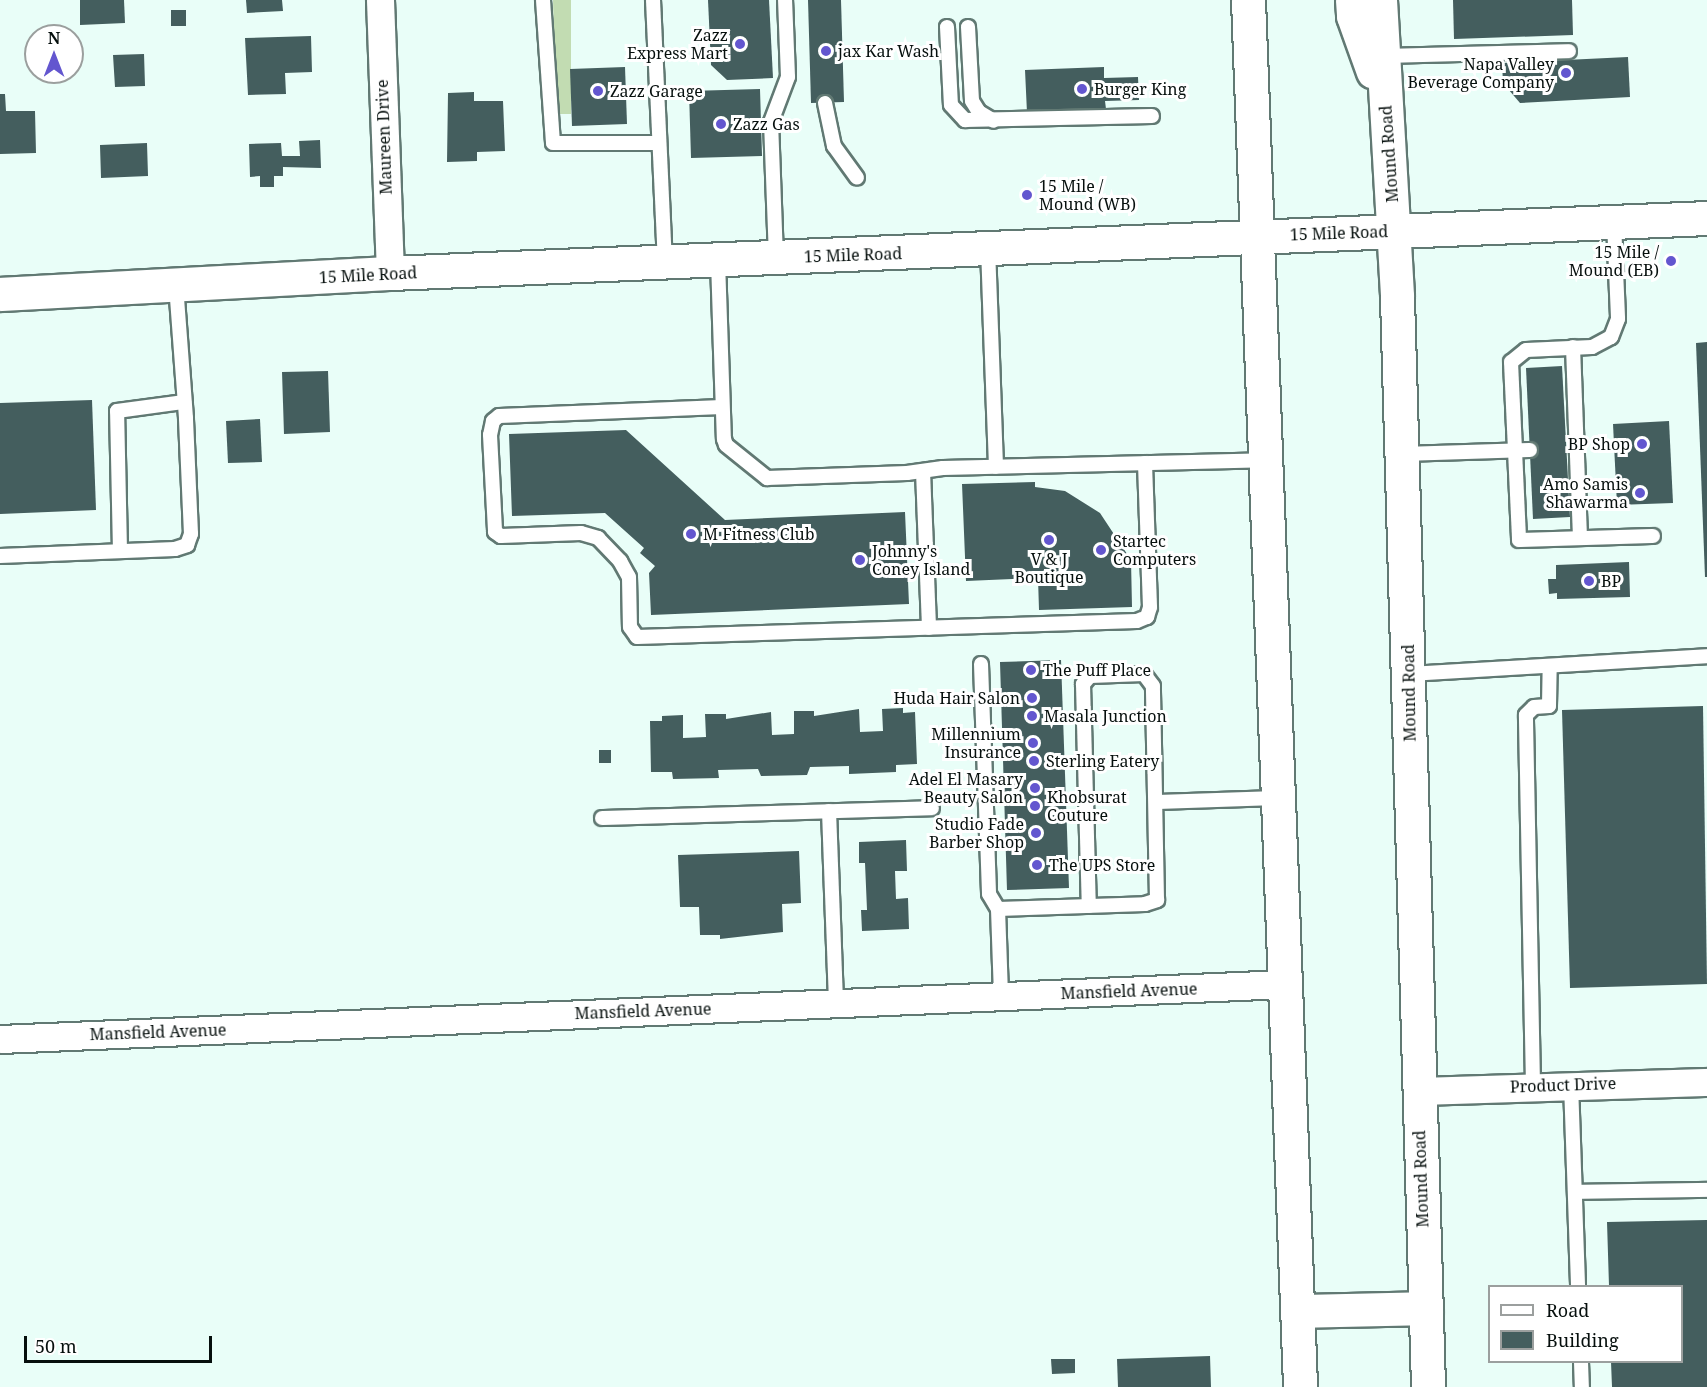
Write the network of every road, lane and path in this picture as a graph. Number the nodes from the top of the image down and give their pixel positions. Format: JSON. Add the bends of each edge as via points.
{"nodes":[{"id":1,"x":380,"y":0,"type":"edge"},
{"id":2,"x":543,"y":0,"type":"edge"},
{"id":3,"x":653,"y":0,"type":"edge"},
{"id":4,"x":784,"y":0,"type":"edge"},
{"id":5,"x":1248,"y":0,"type":"edge"},
{"id":6,"x":1352,"y":0,"type":"edge"},
{"id":7,"x":1380,"y":0,"type":"edge"},
{"id":8,"x":947,"y":27,"type":"dead end"},
{"id":9,"x":968,"y":27,"type":"dead end"},
{"id":10,"x":1569,"y":51,"type":"dead end"},
{"id":11,"x":1383,"y":56,"type":"junction"},
{"id":12,"x":825,"y":103,"type":"dead end"},
{"id":13,"x":1385,"y":107,"type":"junction"},
{"id":14,"x":1152,"y":116,"type":"dead end"},
{"id":15,"x":998,"y":122,"type":"junction"},
{"id":16,"x":659,"y":143,"type":"junction"},
{"id":17,"x":857,"y":178,"type":"dead end"},
{"id":18,"x":1707,"y":218,"type":"edge"},
{"id":19,"x":1614,"y":222,"type":"junction"},
{"id":20,"x":1394,"y":230,"type":"junction"},
{"id":21,"x":1257,"y":236,"type":"junction"},
{"id":22,"x":988,"y":248,"type":"junction"},
{"id":23,"x":776,"y":258,"type":"junction"},
{"id":24,"x":718,"y":261,"type":"junction"},
{"id":25,"x":665,"y":263,"type":"junction"},
{"id":26,"x":390,"y":273,"type":"junction"},
{"id":27,"x":176,"y":285,"type":"junction"},
{"id":28,"x":0,"y":294,"type":"edge"},
{"id":29,"x":1573,"y":347,"type":"junction"},
{"id":30,"x":184,"y":402,"type":"junction"},
{"id":31,"x":722,"y":407,"type":"junction"},
{"id":32,"x":1530,"y":450,"type":"dead end"},
{"id":33,"x":1514,"y":451,"type":"junction"},
{"id":34,"x":1402,"y":454,"type":"junction"},
{"id":35,"x":1267,"y":460,"type":"junction"},
{"id":36,"x":1145,"y":463,"type":"junction"},
{"id":37,"x":996,"y":467,"type":"junction"},
{"id":38,"x":922,"y":471,"type":"junction"},
{"id":39,"x":1653,"y":536,"type":"dead end"},
{"id":40,"x":1580,"y":538,"type":"junction"},
{"id":41,"x":120,"y":551,"type":"junction"},
{"id":42,"x":0,"y":556,"type":"edge"},
{"id":43,"x":929,"y":628,"type":"junction"},
{"id":44,"x":1707,"y":656,"type":"edge"},
{"id":45,"x":981,"y":664,"type":"dead end"},
{"id":46,"x":1550,"y":667,"type":"junction"},
{"id":47,"x":1408,"y":674,"type":"junction"},
{"id":48,"x":1279,"y":798,"type":"junction"},
{"id":49,"x":1157,"y":802,"type":"junction"},
{"id":50,"x":932,"y":808,"type":"dead end"},
{"id":51,"x":829,"y":811,"type":"junction"},
{"id":52,"x":602,"y":818,"type":"dead end"},
{"id":53,"x":1089,"y":906,"type":"junction"},
{"id":54,"x":998,"y":909,"type":"junction"},
{"id":55,"x":1287,"y":984,"type":"junction"},
{"id":56,"x":1001,"y":996,"type":"junction"},
{"id":57,"x":836,"y":1003,"type":"junction"},
{"id":58,"x":0,"y":1039,"type":"edge"},
{"id":59,"x":1707,"y":1082,"type":"edge"},
{"id":60,"x":1571,"y":1084,"type":"junction"},
{"id":61,"x":1533,"y":1085,"type":"junction"},
{"id":62,"x":1418,"y":1091,"type":"junction"},
{"id":63,"x":1707,"y":1190,"type":"edge"},
{"id":64,"x":1575,"y":1192,"type":"junction"},
{"id":65,"x":1578,"y":1285,"type":"edge"},
{"id":66,"x":1426,"y":1308,"type":"junction"},
{"id":67,"x":1298,"y":1311,"type":"junction"},
{"id":68,"x":1581,"y":1363,"type":"edge"},
{"id":69,"x":1300,"y":1387,"type":"edge"},
{"id":70,"x":1428,"y":1387,"type":"edge"},
{"id":71,"x":1582,"y":1387,"type":"edge"}],
"edges":[{"from":1,"to":26,"type":"street","name":"Maureen Drive"},
{"from":2,"to":16,"type":"lane","via":[[549,132],[553,144]]},
{"from":3,"to":16,"type":"lane"},
{"from":4,"to":23,"type":"lane","via":[[788,77],[771,122]]},
{"from":5,"to":21,"type":"main road"},
{"from":6,"to":13,"type":"main road","via":[[1353,16]]},
{"from":7,"to":11,"type":"main road","name":"Mound Road"},
{"from":8,"to":15,"type":"lane","via":[[952,109],[965,120]]},
{"from":9,"to":15,"type":"lane","via":[[972,101],[983,116]]},
{"from":10,"to":11,"type":"lane"},
{"from":11,"to":13,"type":"main road","name":"Mound Road"},
{"from":12,"to":17,"type":"lane","via":[[834,146]]},
{"from":13,"to":20,"type":"main road","name":"Mound Road"},
{"from":14,"to":15,"type":"lane"},
{"from":16,"to":25,"type":"lane"},
{"from":18,"to":19,"type":"main road","name":"15 Mile Road"},
{"from":19,"to":20,"type":"main road","name":"15 Mile Road"},
{"from":19,"to":29,"type":"lane","via":[[1617,328],[1603,344]]},
{"from":20,"to":21,"type":"main road","name":"15 Mile Road"},
{"from":20,"to":34,"type":"main road","name":"Mound Road"},
{"from":21,"to":22,"type":"main road","name":"15 Mile Road"},
{"from":21,"to":35,"type":"main road"},
{"from":22,"to":23,"type":"main road","name":"15 Mile Road"},
{"from":22,"to":37,"type":"lane"},
{"from":23,"to":24,"type":"main road","name":"15 Mile Road"},
{"from":24,"to":25,"type":"main road","name":"15 Mile Road"},
{"from":24,"to":31,"type":"lane"},
{"from":25,"to":26,"type":"main road","name":"15 Mile Road"},
{"from":26,"to":27,"type":"main road","name":"15 Mile Road"},
{"from":27,"to":28,"type":"main road","name":"15 Mile Road"},
{"from":27,"to":30,"type":"lane"},
{"from":29,"to":33,"type":"lane","via":[[1526,350],[1514,357],[1510,369]]},
{"from":29,"to":40,"type":"lane","via":[[1571,447]]},
{"from":30,"to":41,"type":"lane","via":[[117,411]]},
{"from":30,"to":41,"type":"lane","via":[[189,540],[181,548]]},
{"from":31,"to":38,"type":"lane","via":[[726,445],[767,478]]},
{"from":31,"to":43,"type":"lane","via":[[500,416],[490,428],[495,532],[501,536],[581,533],[598,538],[625,569],[630,627],[637,637]]},
{"from":32,"to":33,"type":"lane"},
{"from":33,"to":34,"type":"lane"},
{"from":33,"to":40,"type":"lane","via":[[1519,540]]},
{"from":34,"to":47,"type":"main road","name":"Mound Road"},
{"from":35,"to":36,"type":"lane"},
{"from":35,"to":48,"type":"main road"},
{"from":36,"to":37,"type":"lane"},
{"from":36,"to":43,"type":"lane","via":[[1150,607],[1143,620]]},
{"from":37,"to":38,"type":"lane"},
{"from":38,"to":43,"type":"lane"},
{"from":39,"to":40,"type":"lane"},
{"from":41,"to":42,"type":"lane"},
{"from":44,"to":46,"type":"lane"},
{"from":45,"to":54,"type":"lane","via":[[989,894]]},
{"from":46,"to":47,"type":"lane"},
{"from":46,"to":61,"type":"lane","via":[[1549,706],[1534,707],[1526,715]]},
{"from":47,"to":62,"type":"main road","name":"Mound Road"},
{"from":48,"to":49,"type":"lane"},
{"from":48,"to":55,"type":"main road"},
{"from":49,"to":53,"type":"lane","via":[[1157,900]]},
{"from":49,"to":53,"type":"lane","via":[[1152,681],[1138,674],[1085,678]]},
{"from":50,"to":51,"type":"lane"},
{"from":51,"to":52,"type":"lane"},
{"from":51,"to":57,"type":"lane"},
{"from":53,"to":54,"type":"lane"},
{"from":54,"to":56,"type":"lane"},
{"from":55,"to":56,"type":"street","name":"Mansfield Avenue"},
{"from":55,"to":67,"type":"main road"},
{"from":56,"to":57,"type":"street","name":"Mansfield Avenue"},
{"from":57,"to":58,"type":"street","name":"Mansfield Avenue"},
{"from":59,"to":60,"type":"street","name":"Product Drive"},
{"from":60,"to":61,"type":"street","name":"Product Drive"},
{"from":60,"to":64,"type":"lane"},
{"from":61,"to":62,"type":"street","name":"Product Drive"},
{"from":62,"to":66,"type":"main road","name":"Mound Road"},
{"from":63,"to":64,"type":"lane"},
{"from":64,"to":65,"type":"lane"},
{"from":66,"to":67,"type":"main road"},
{"from":66,"to":70,"type":"main road","name":"Mound Road"},
{"from":67,"to":69,"type":"main road"},
{"from":68,"to":71,"type":"lane"}]}
